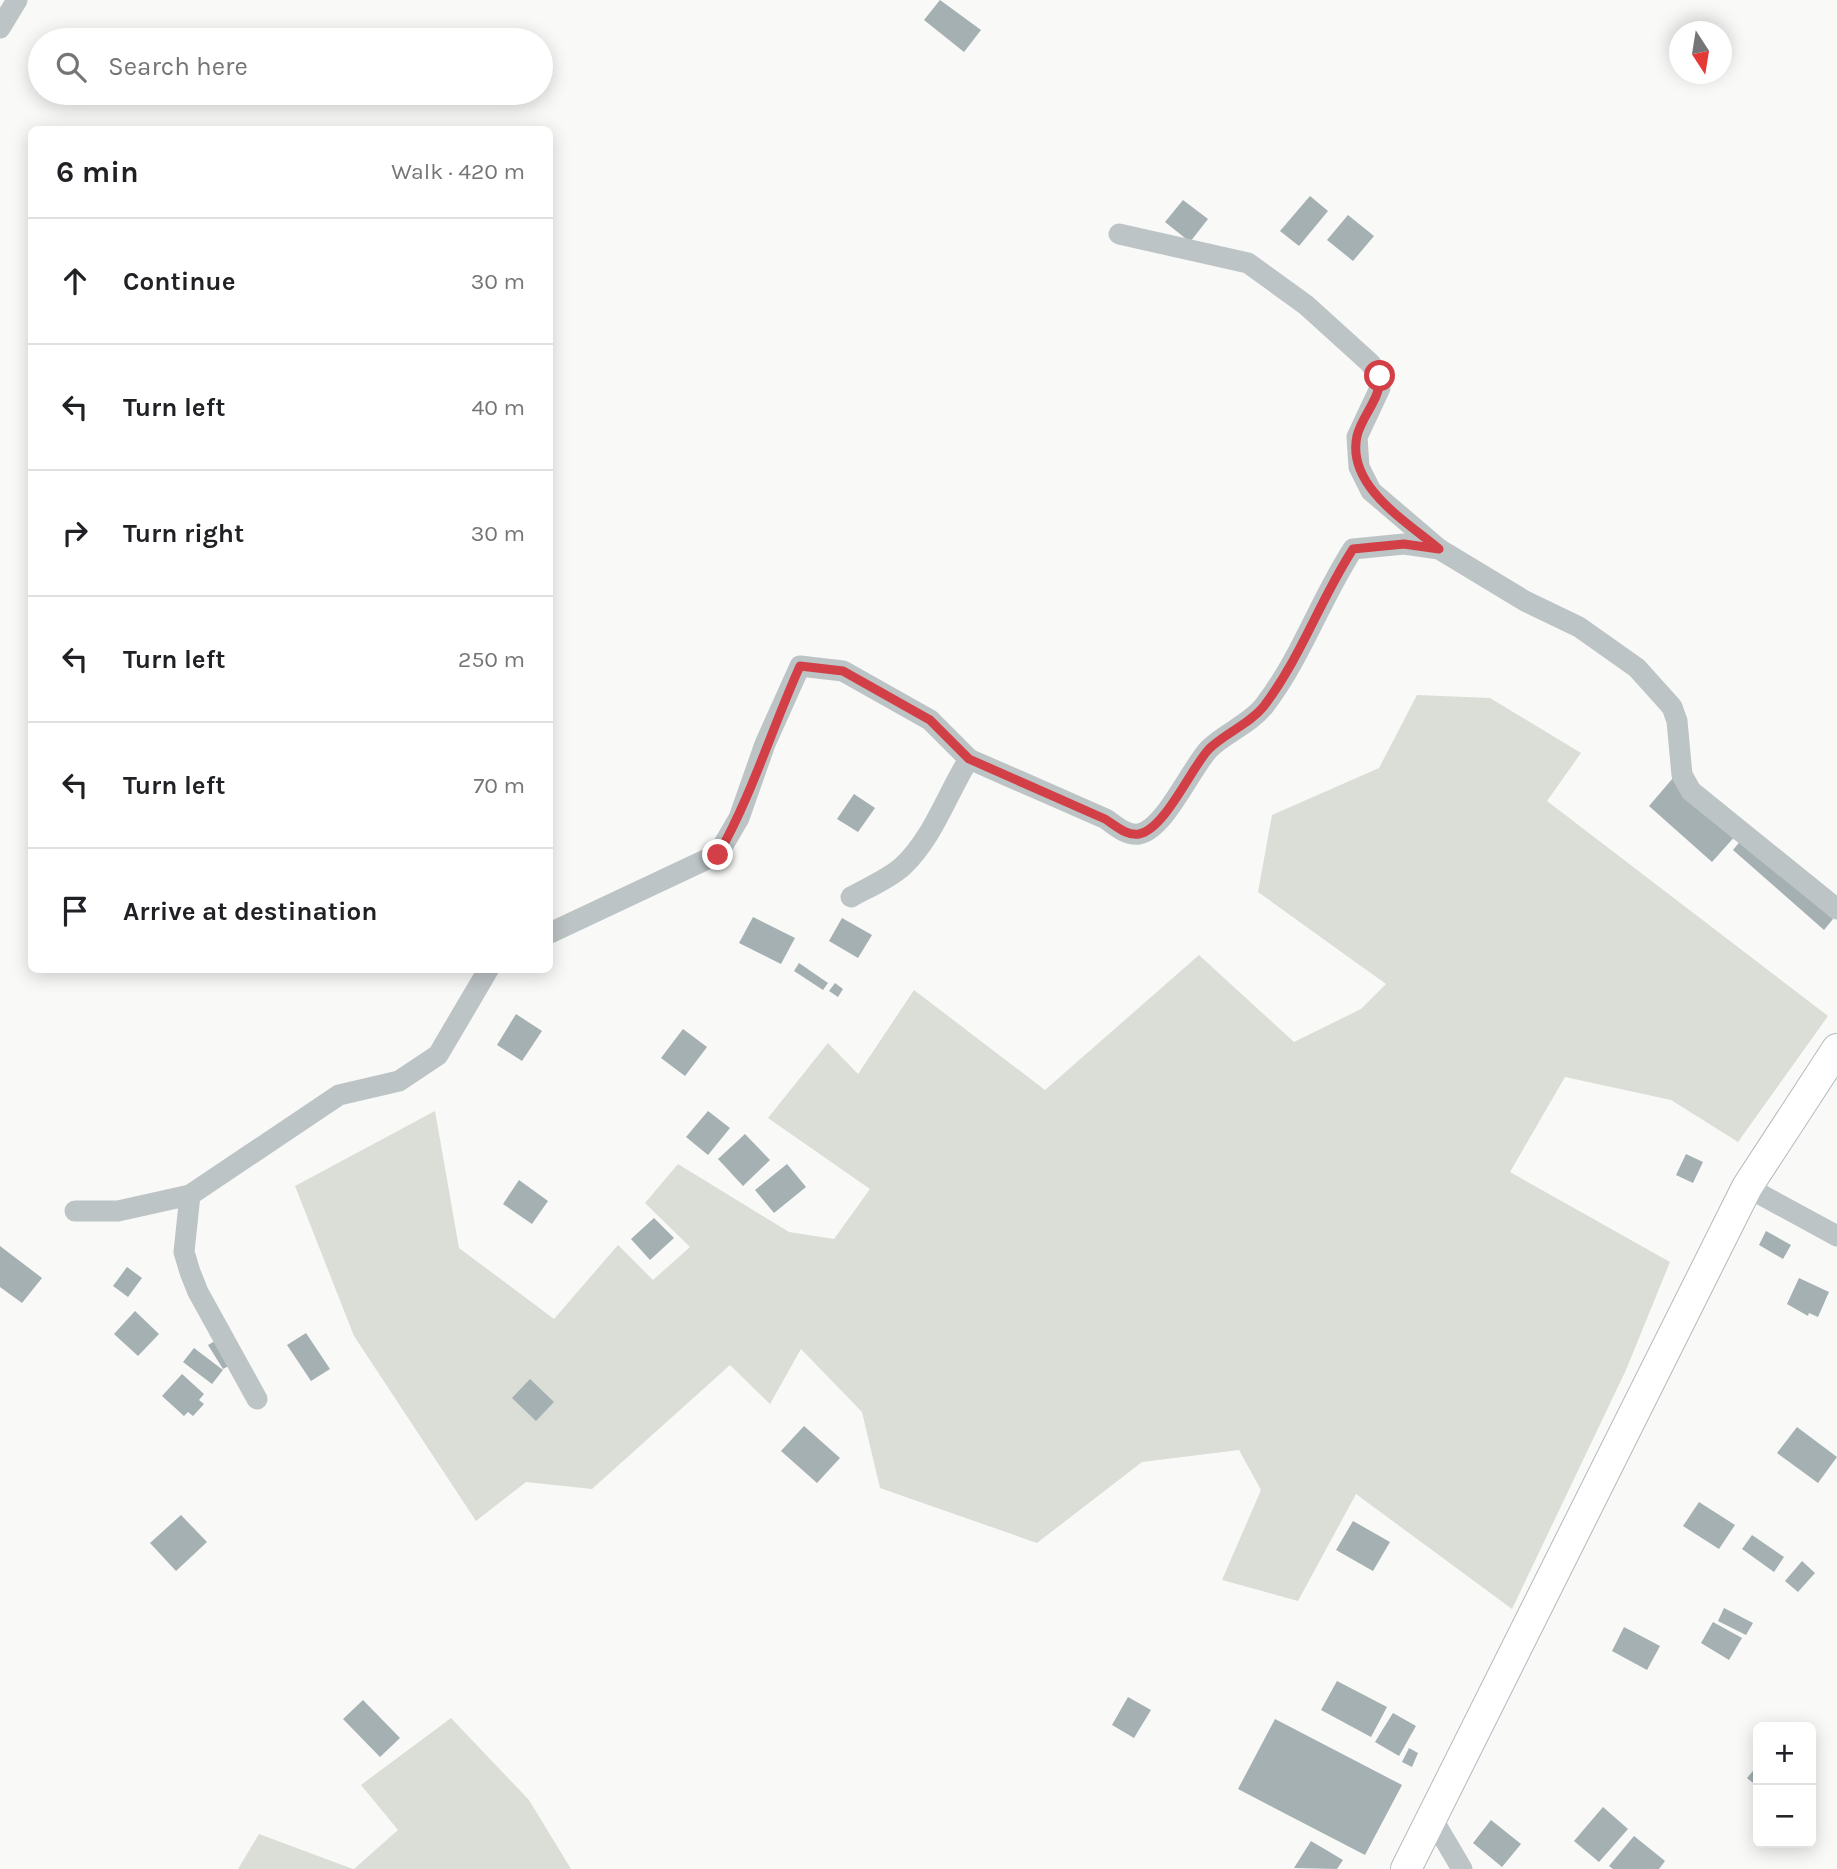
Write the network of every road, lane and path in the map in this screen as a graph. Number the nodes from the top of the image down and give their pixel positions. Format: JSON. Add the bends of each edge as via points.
{"nodes":[{"id":1,"x":17,"y":0,"type":"edge"},
{"id":2,"x":0,"y":28,"type":"edge"},
{"id":3,"x":1119,"y":234,"type":"dead end"},
{"id":4,"x":1439,"y":549,"type":"junction"},
{"id":5,"x":969,"y":759,"type":"junction"},
{"id":6,"x":851,"y":897,"type":"dead end"},
{"id":7,"x":1837,"y":909,"type":"edge"},
{"id":8,"x":553,"y":932,"type":"edge"},
{"id":9,"x":486,"y":973,"type":"edge"},
{"id":10,"x":1837,"y":1049,"type":"edge"},
{"id":11,"x":1747,"y":1187,"type":"junction"},
{"id":12,"x":190,"y":1195,"type":"junction"},
{"id":13,"x":75,"y":1211,"type":"dead end"},
{"id":14,"x":1837,"y":1236,"type":"edge"},
{"id":15,"x":257,"y":1399,"type":"dead end"},
{"id":16,"x":1432,"y":1818,"type":"junction"},
{"id":17,"x":1406,"y":1869,"type":"edge"},
{"id":18,"x":1462,"y":1869,"type":"edge"}],
"edges":[{"from":1,"to":2,"type":"street"},
{"from":3,"to":4,"type":"street","via":[[1248,263],[1306,305],[1370,363],[1380,376],[1380,388],[1357,437],[1359,467],[1371,491]]},
{"from":4,"to":5,"type":"street","via":[[1404,544],[1353,549],[1332,582],[1296,660],[1262,709],[1209,749],[1155,825],[1138,834]]},
{"from":4,"to":7,"type":"street","via":[[1525,601],[1579,627],[1637,668],[1672,707],[1682,775],[1691,791]]},
{"from":5,"to":6,"type":"street","via":[[932,828],[902,866]]},
{"from":5,"to":8,"type":"street","via":[[930,720],[843,671],[800,666],[739,818],[718,855]]},
{"from":9,"to":12,"type":"street","via":[[438,1055],[399,1081],[339,1095]]},
{"from":10,"to":11,"type":"main road"},
{"from":11,"to":14,"type":"street"},
{"from":11,"to":16,"type":"main road"},
{"from":12,"to":13,"type":"street","via":[[118,1211]]},
{"from":12,"to":15,"type":"street","via":[[184,1252],[190,1272]]},
{"from":16,"to":17,"type":"main road"},
{"from":16,"to":18,"type":"street"}]}
